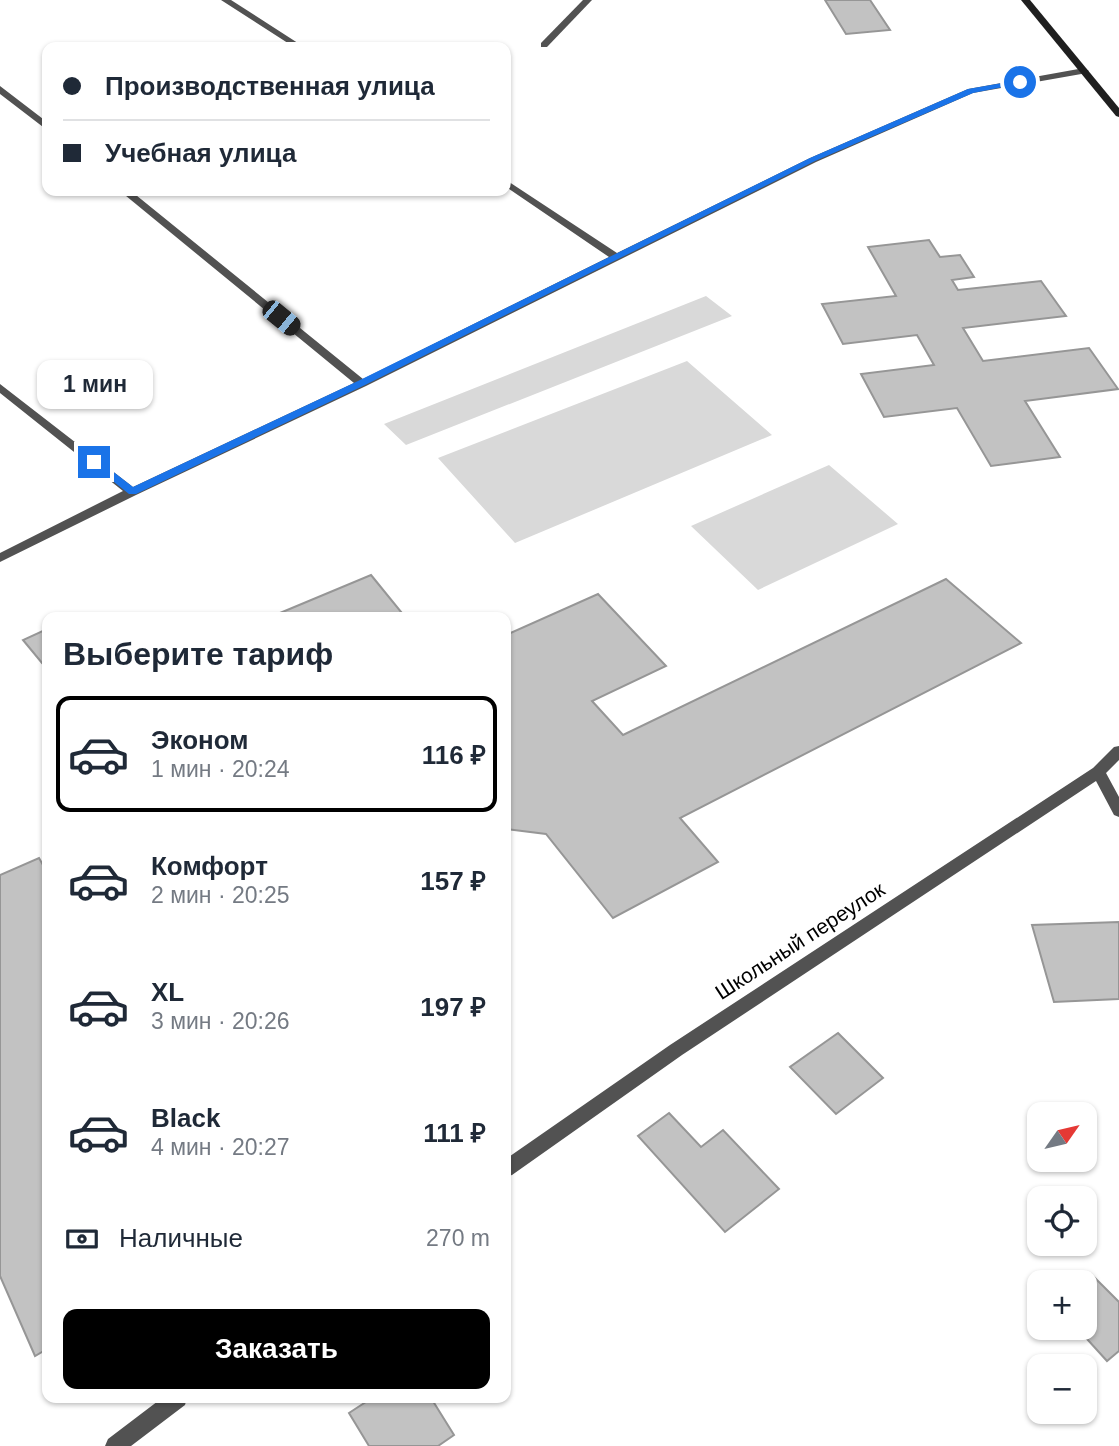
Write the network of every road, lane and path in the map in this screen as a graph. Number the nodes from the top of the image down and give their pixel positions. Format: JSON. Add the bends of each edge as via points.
{"nodes":[{"id":1,"x":225,"y":0,"type":"edge"},
{"id":2,"x":588,"y":0,"type":"edge"},
{"id":3,"x":1025,"y":0,"type":"edge"},
{"id":4,"x":292,"y":42,"type":"edge"},
{"id":5,"x":544,"y":45,"type":"dead end"},
{"id":6,"x":1084,"y":71,"type":"junction"},
{"id":7,"x":0,"y":89,"type":"edge"},
{"id":8,"x":1119,"y":114,"type":"edge"},
{"id":9,"x":42,"y":123,"type":"edge"},
{"id":10,"x":511,"y":186,"type":"edge"},
{"id":11,"x":131,"y":196,"type":"edge"},
{"id":12,"x":614,"y":256,"type":"junction"},
{"id":13,"x":362,"y":383,"type":"junction"},
{"id":14,"x":0,"y":387,"type":"edge"},
{"id":15,"x":132,"y":492,"type":"junction"},
{"id":16,"x":0,"y":558,"type":"edge"},
{"id":17,"x":1119,"y":751,"type":"edge"},
{"id":18,"x":1098,"y":772,"type":"junction"},
{"id":19,"x":1119,"y":811,"type":"edge"},
{"id":20,"x":511,"y":1166,"type":"edge"},
{"id":21,"x":171,"y":1403,"type":"edge"},
{"id":22,"x":115,"y":1446,"type":"edge"}],
"edges":[{"from":1,"to":4,"type":"street"},
{"from":2,"to":5,"type":"street"},
{"from":3,"to":6,"type":"main road"},
{"from":6,"to":8,"type":"main road"},
{"from":6,"to":12,"type":"street","via":[[971,91],[813,160]]},
{"from":7,"to":9,"type":"street"},
{"from":10,"to":12,"type":"street"},
{"from":11,"to":13,"type":"street"},
{"from":12,"to":13,"type":"street"},
{"from":13,"to":15,"type":"street"},
{"from":14,"to":15,"type":"street"},
{"from":15,"to":16,"type":"street"},
{"from":17,"to":18,"type":"street","name":"Школьный переулок"},
{"from":18,"to":19,"type":"street"},
{"from":18,"to":20,"type":"street","name":"Школьный переулок","via":[[676,1050]]},
{"from":21,"to":22,"type":"street"}]}
